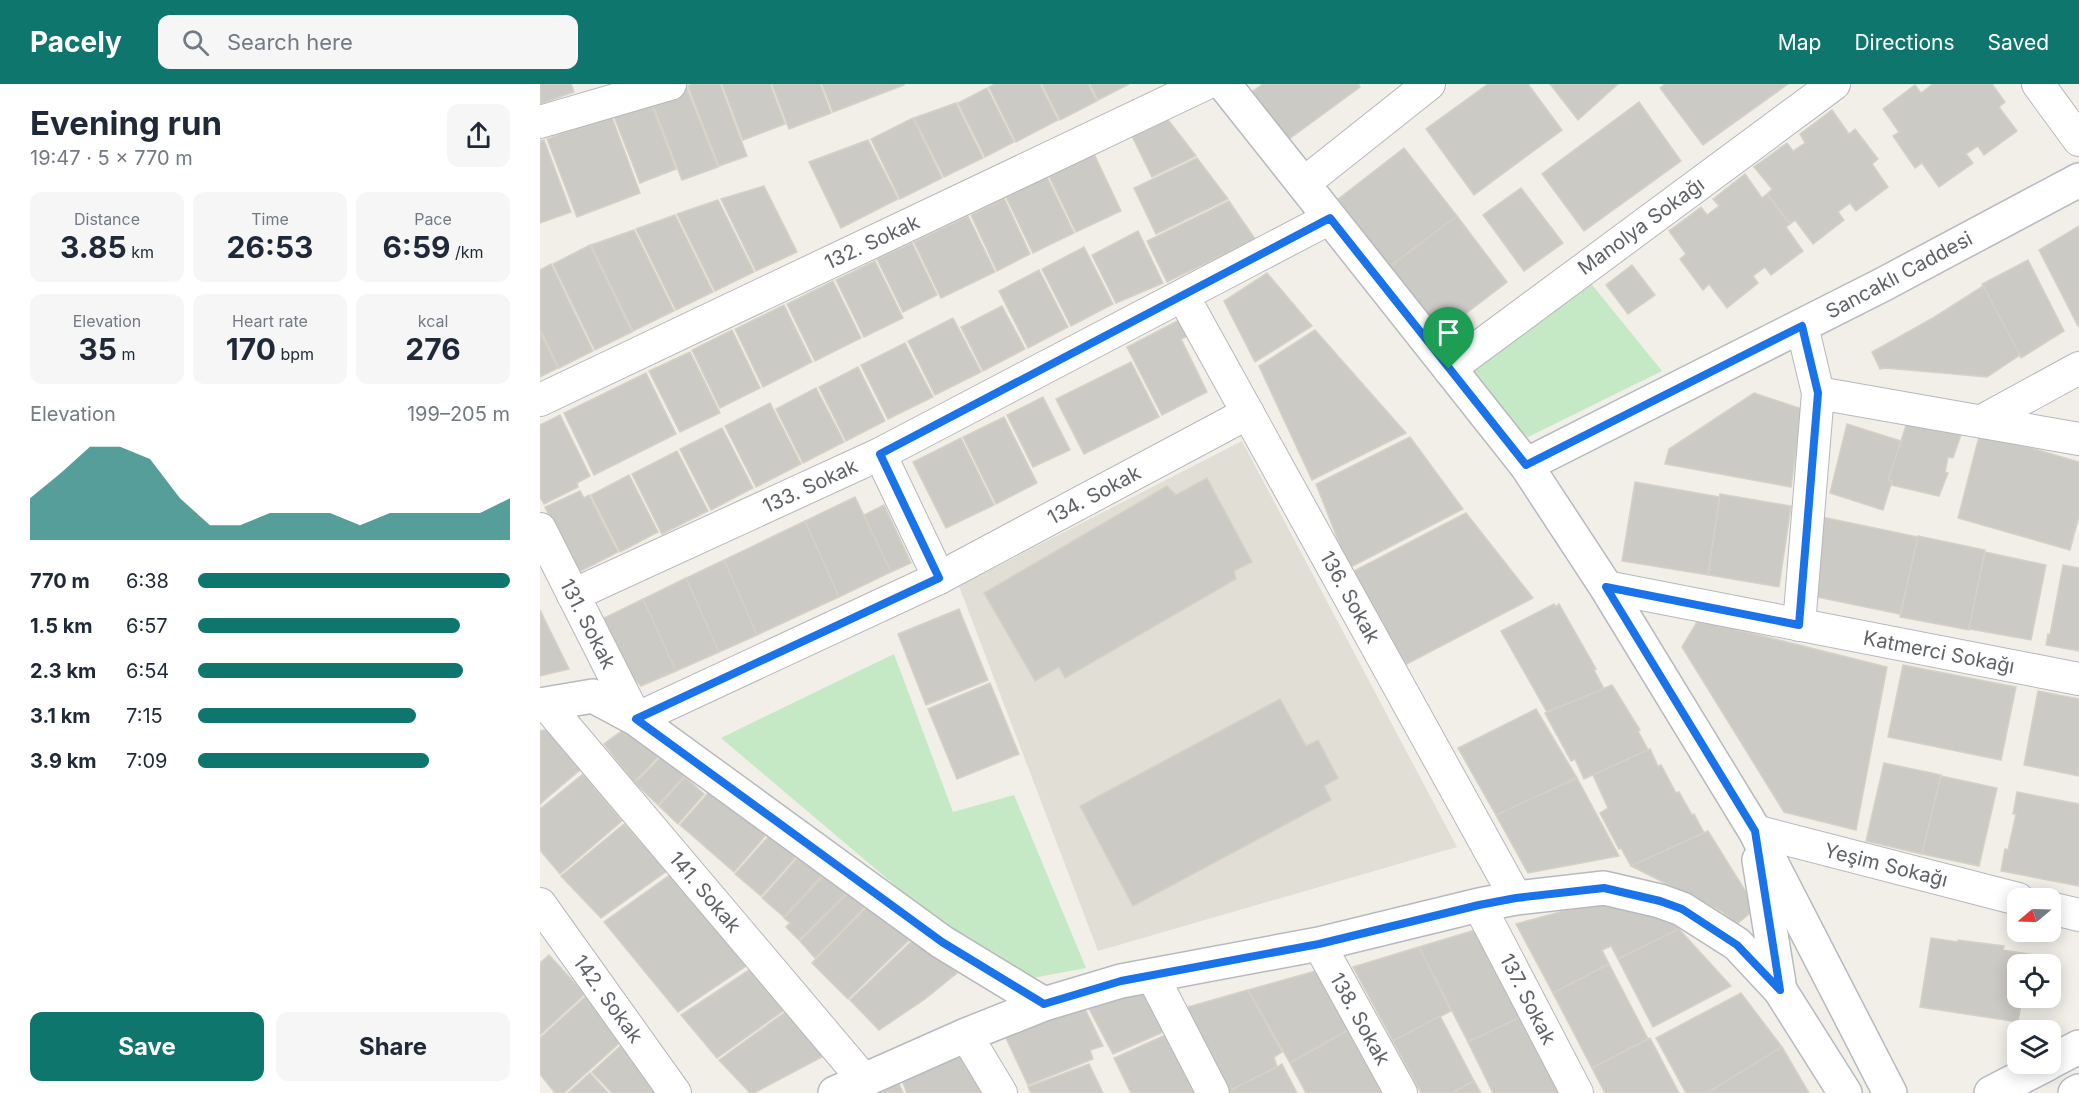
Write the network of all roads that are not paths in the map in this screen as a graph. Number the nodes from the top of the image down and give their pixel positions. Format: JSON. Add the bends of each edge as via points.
{"nodes":[{"id":1,"x":670,"y":84,"type":"edge"},
{"id":2,"x":1205,"y":84,"type":"edge"},
{"id":3,"x":1224,"y":84,"type":"edge"},
{"id":4,"x":1429,"y":84,"type":"edge"},
{"id":5,"x":1834,"y":84,"type":"edge"},
{"id":6,"x":2038,"y":84,"type":"edge"},
{"id":7,"x":590,"y":95,"type":"edge"},
{"id":8,"x":540,"y":122,"type":"edge"},
{"id":9,"x":2079,"y":140,"type":"edge"},
{"id":10,"x":2079,"y":180,"type":"edge"},
{"id":11,"x":1303,"y":184,"type":"junction"},
{"id":12,"x":1330,"y":218,"type":"junction"},
{"id":13,"x":1183,"y":296,"type":"junction"},
{"id":14,"x":1802,"y":326,"type":"junction"},
{"id":15,"x":2079,"y":368,"type":"edge"},
{"id":16,"x":1449,"y":369,"type":"junction"},
{"id":17,"x":1818,"y":393,"type":"junction"},
{"id":18,"x":540,"y":400,"type":"edge"},
{"id":19,"x":1248,"y":413,"type":"junction"},
{"id":20,"x":1982,"y":421,"type":"junction"},
{"id":21,"x":2079,"y":439,"type":"edge"},
{"id":22,"x":880,"y":454,"type":"junction"},
{"id":23,"x":1526,"y":465,"type":"junction"},
{"id":24,"x":540,"y":529,"type":"edge"},
{"id":25,"x":939,"y":578,"type":"junction"},
{"id":26,"x":1606,"y":587,"type":"junction"},
{"id":27,"x":573,"y":595,"type":"junction"},
{"id":28,"x":1799,"y":625,"type":"junction"},
{"id":29,"x":2079,"y":679,"type":"edge"},
{"id":30,"x":543,"y":705,"type":"edge"},
{"id":31,"x":636,"y":719,"type":"junction"},
{"id":32,"x":1755,"y":831,"type":"junction"},
{"id":33,"x":2007,"y":896,"type":"edge"},
{"id":34,"x":1516,"y":898,"type":"junction"},
{"id":35,"x":540,"y":904,"type":"edge"},
{"id":36,"x":1479,"y":905,"type":"junction"},
{"id":37,"x":2061,"y":911,"type":"edge"},
{"id":38,"x":2079,"y":915,"type":"edge"},
{"id":39,"x":1319,"y":944,"type":"junction"},
{"id":40,"x":1152,"y":975,"type":"junction"},
{"id":41,"x":1780,"y":990,"type":"junction"},
{"id":42,"x":1044,"y":1004,"type":"junction"},
{"id":43,"x":966,"y":1035,"type":"junction"},
{"id":44,"x":2079,"y":1047,"type":"edge"},
{"id":45,"x":2061,"y":1057,"type":"edge"},
{"id":46,"x":2028,"y":1074,"type":"edge"},
{"id":47,"x":849,"y":1087,"type":"edge"},
{"id":48,"x":2079,"y":1091,"type":"edge"},
{"id":49,"x":675,"y":1093,"type":"edge"},
{"id":50,"x":1001,"y":1093,"type":"edge"},
{"id":51,"x":1213,"y":1093,"type":"edge"},
{"id":52,"x":1401,"y":1093,"type":"edge"},
{"id":53,"x":1577,"y":1093,"type":"edge"},
{"id":54,"x":1845,"y":1093,"type":"edge"},
{"id":55,"x":1890,"y":1093,"type":"edge"},
{"id":56,"x":1991,"y":1093,"type":"edge"},
{"id":57,"x":2075,"y":1093,"type":"edge"}],
"edges":[{"from":1,"to":7,"type":"street"},
{"from":2,"to":18,"type":"street","name":"132. Sokak"},
{"from":3,"to":11,"type":"street"},
{"from":4,"to":11,"type":"street"},
{"from":5,"to":16,"type":"street","name":"Manolya Sokağı"},
{"from":6,"to":9,"type":"street"},
{"from":7,"to":8,"type":"street"},
{"from":10,"to":14,"type":"street","name":"Sancaklı Caddesi"},
{"from":11,"to":12,"type":"street"},
{"from":12,"to":13,"type":"street","name":"133. Sokak"},
{"from":12,"to":16,"type":"street"},
{"from":13,"to":19,"type":"street","name":"136. Sokak"},
{"from":13,"to":22,"type":"street","name":"133. Sokak"},
{"from":14,"to":17,"type":"street"},
{"from":14,"to":23,"type":"street","name":"Sancaklı Caddesi"},
{"from":15,"to":20,"type":"street"},
{"from":16,"to":23,"type":"street"},
{"from":17,"to":20,"type":"street"},
{"from":17,"to":28,"type":"street"},
{"from":19,"to":25,"type":"street","name":"134. Sokak"},
{"from":19,"to":34,"type":"street","name":"136. Sokak"},
{"from":20,"to":21,"type":"street"},
{"from":22,"to":25,"type":"street"},
{"from":22,"to":27,"type":"street","name":"133. Sokak"},
{"from":23,"to":26,"type":"street"},
{"from":24,"to":27,"type":"street","name":"131. Sokak"},
{"from":25,"to":31,"type":"street","name":"134. Sokak"},
{"from":26,"to":28,"type":"street","name":"Katmerci Sokağı"},
{"from":26,"to":32,"type":"street"},
{"from":27,"to":31,"type":"street","name":"131. Sokak"},
{"from":28,"to":29,"type":"street","name":"Katmerci Sokağı"},
{"from":30,"to":31,"type":"street","via":[[593,696]]},
{"from":30,"to":47,"type":"street","name":"141. Sokak"},
{"from":31,"to":42,"type":"street","via":[[942,942]]},
{"from":32,"to":33,"type":"street","name":"Yeşim Sokağı"},
{"from":32,"to":41,"type":"street"},
{"from":32,"to":55,"type":"street"},
{"from":34,"to":36,"type":"street"},
{"from":34,"to":41,"type":"street","via":[[1604,888],[1660,901],[1682,909],[1737,945]]},
{"from":35,"to":49,"type":"street","name":"142. Sokak"},
{"from":36,"to":39,"type":"street"},
{"from":36,"to":53,"type":"street","name":"137. Sokak"},
{"from":37,"to":38,"type":"street"},
{"from":39,"to":40,"type":"street"},
{"from":39,"to":52,"type":"street","name":"138. Sokak"},
{"from":40,"to":42,"type":"street"},
{"from":40,"to":51,"type":"street"},
{"from":41,"to":54,"type":"street"},
{"from":42,"to":43,"type":"street"},
{"from":43,"to":47,"type":"street"},
{"from":43,"to":50,"type":"street"},
{"from":44,"to":45,"type":"street"},
{"from":46,"to":56,"type":"street"},
{"from":48,"to":57,"type":"street"}]}
